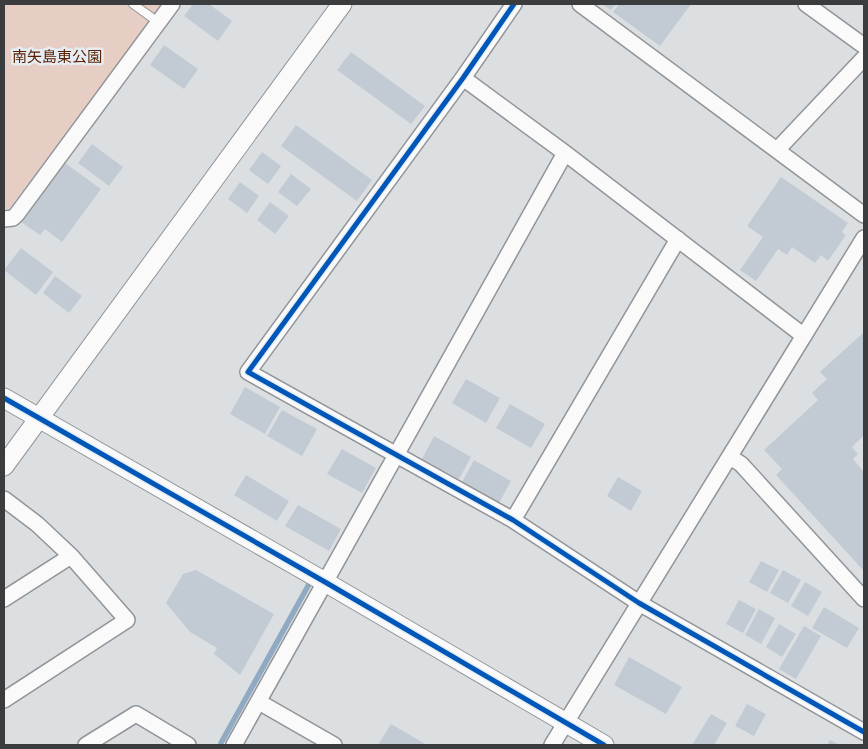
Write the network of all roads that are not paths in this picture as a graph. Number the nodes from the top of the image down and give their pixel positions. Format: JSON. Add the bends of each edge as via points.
{"nodes":[{"id":1,"x":133,"y":4,"type":"edge"},
{"id":2,"x":172,"y":4,"type":"edge"},
{"id":3,"x":342,"y":4,"type":"edge"},
{"id":4,"x":514,"y":4,"type":"edge"},
{"id":5,"x":580,"y":4,"type":"edge"},
{"id":6,"x":806,"y":4,"type":"edge"},
{"id":7,"x":158,"y":22,"type":"junction"},
{"id":8,"x":864,"y":46,"type":"edge"},
{"id":9,"x":864,"y":58,"type":"edge"},
{"id":10,"x":462,"y":78,"type":"junction"},
{"id":11,"x":778,"y":150,"type":"junction"},
{"id":12,"x":565,"y":153,"type":"junction"},
{"id":13,"x":864,"y":215,"type":"edge"},
{"id":14,"x":4,"y":219,"type":"edge"},
{"id":15,"x":864,"y":238,"type":"edge"},
{"id":16,"x":678,"y":239,"type":"junction"},
{"id":17,"x":804,"y":336,"type":"junction"},
{"id":18,"x":4,"y":398,"type":"edge"},
{"id":19,"x":39,"y":417,"type":"junction"},
{"id":20,"x":396,"y":454,"type":"junction"},
{"id":21,"x":730,"y":458,"type":"junction"},
{"id":22,"x":4,"y":466,"type":"edge"},
{"id":23,"x":4,"y":498,"type":"edge"},
{"id":24,"x":513,"y":520,"type":"junction"},
{"id":25,"x":72,"y":556,"type":"junction"},
{"id":26,"x":325,"y":582,"type":"junction"},
{"id":27,"x":4,"y":599,"type":"edge"},
{"id":28,"x":864,"y":600,"type":"edge"},
{"id":29,"x":639,"y":603,"type":"junction"},
{"id":30,"x":4,"y":700,"type":"edge"},
{"id":31,"x":259,"y":702,"type":"junction"},
{"id":32,"x":565,"y":722,"type":"junction"},
{"id":33,"x":864,"y":732,"type":"edge"},
{"id":34,"x":86,"y":745,"type":"edge"},
{"id":35,"x":188,"y":745,"type":"edge"},
{"id":36,"x":234,"y":745,"type":"edge"},
{"id":37,"x":334,"y":745,"type":"edge"},
{"id":38,"x":552,"y":745,"type":"edge"},
{"id":39,"x":604,"y":745,"type":"edge"}],
"edges":[{"from":1,"to":7,"type":"lane"},
{"from":2,"to":7,"type":"street"},
{"from":3,"to":19,"type":"street"},
{"from":4,"to":10,"type":"street"},
{"from":5,"to":11,"type":"street"},
{"from":6,"to":8,"type":"street"},
{"from":7,"to":14,"type":"street","via":[[17,214]]},
{"from":9,"to":11,"type":"street"},
{"from":10,"to":12,"type":"street"},
{"from":10,"to":20,"type":"street","via":[[248,372]]},
{"from":11,"to":13,"type":"street"},
{"from":12,"to":16,"type":"street"},
{"from":12,"to":20,"type":"street"},
{"from":15,"to":17,"type":"street"},
{"from":16,"to":17,"type":"street"},
{"from":16,"to":24,"type":"street"},
{"from":17,"to":21,"type":"street"},
{"from":18,"to":19,"type":"street"},
{"from":19,"to":22,"type":"street"},
{"from":19,"to":26,"type":"street"},
{"from":20,"to":24,"type":"street"},
{"from":20,"to":26,"type":"street"},
{"from":21,"to":28,"type":"street","via":[[741,464]]},
{"from":21,"to":29,"type":"street"},
{"from":23,"to":25,"type":"street"},
{"from":24,"to":29,"type":"street"},
{"from":25,"to":27,"type":"street"},
{"from":25,"to":30,"type":"street","via":[[127,620]]},
{"from":26,"to":31,"type":"street"},
{"from":26,"to":32,"type":"street"},
{"from":29,"to":32,"type":"street"},
{"from":29,"to":33,"type":"street"},
{"from":31,"to":36,"type":"street"},
{"from":31,"to":37,"type":"street"},
{"from":32,"to":38,"type":"street"},
{"from":32,"to":39,"type":"street"},
{"from":34,"to":35,"type":"street","via":[[136,714]]}]}
